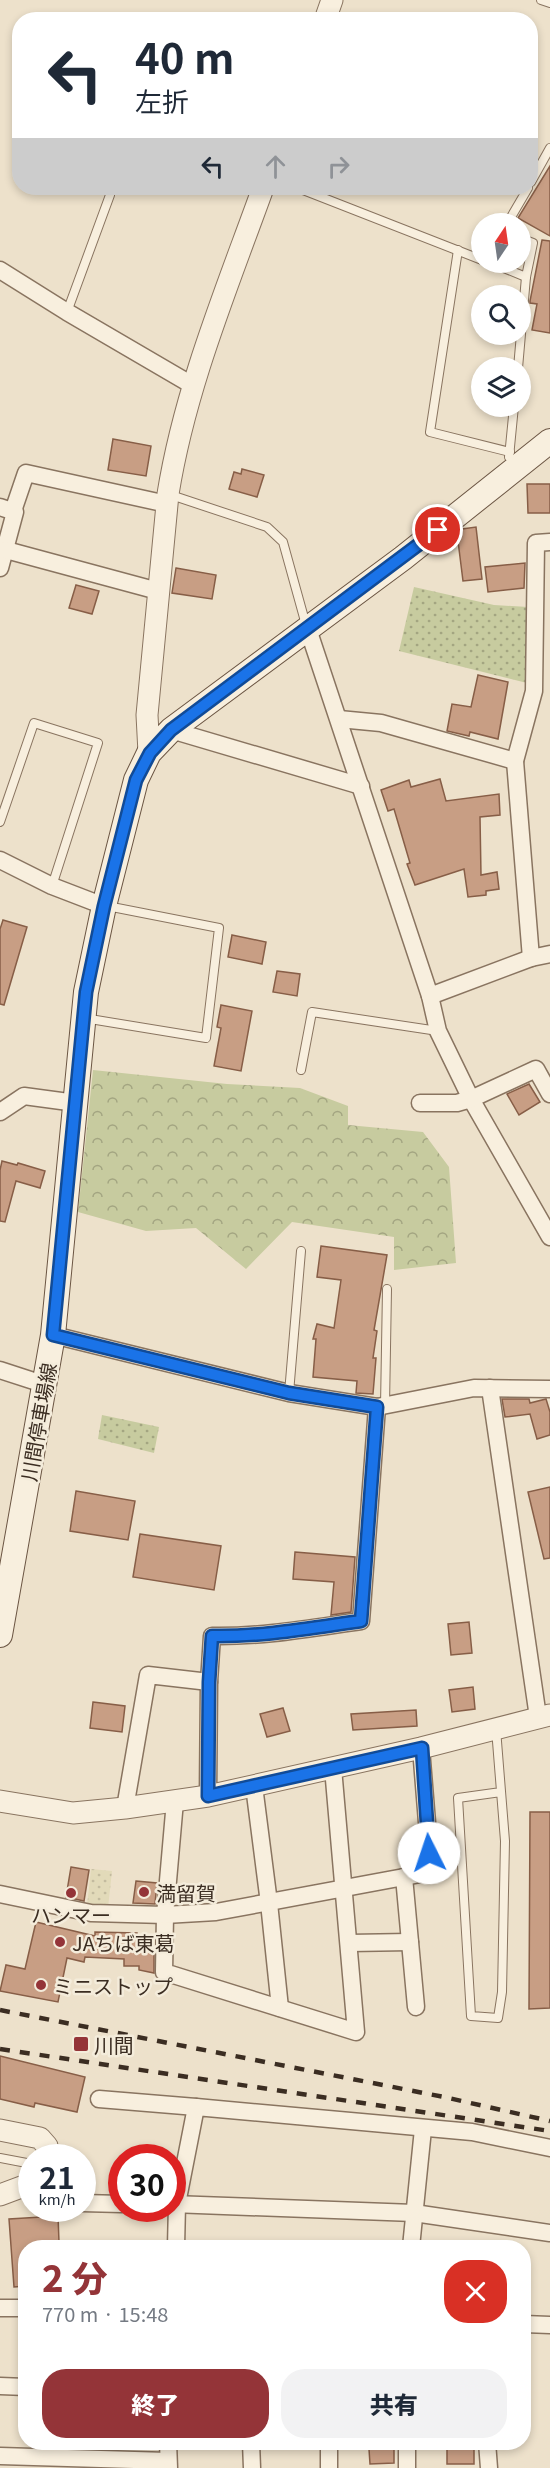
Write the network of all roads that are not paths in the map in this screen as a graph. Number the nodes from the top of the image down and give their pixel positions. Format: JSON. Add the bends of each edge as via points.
{"nodes":[{"id":1,"x":541,"y":0,"type":"edge"},
{"id":2,"x":550,"y":3,"type":"edge"},
{"id":3,"x":550,"y":148,"type":"edge"},
{"id":4,"x":538,"y":169,"type":"edge"},
{"id":5,"x":110,"y":195,"type":"dead end"},
{"id":6,"x":260,"y":195,"type":"edge"},
{"id":7,"x":316,"y":195,"type":"edge"},
{"id":8,"x":524,"y":195,"type":"edge"},
{"id":9,"x":513,"y":213,"type":"edge"},
{"id":10,"x":458,"y":250,"type":"junction"},
{"id":11,"x":471,"y":255,"type":"edge"},
{"id":12,"x":0,"y":270,"type":"edge"},
{"id":13,"x":516,"y":273,"type":"edge"},
{"id":14,"x":527,"y":273,"type":"edge"},
{"id":15,"x":526,"y":277,"type":"junction"},
{"id":16,"x":67,"y":312,"type":"junction"},
{"id":17,"x":519,"y":357,"type":"edge"},
{"id":18,"x":192,"y":385,"type":"junction"},
{"id":19,"x":513,"y":417,"type":"edge"},
{"id":20,"x":550,"y":441,"type":"edge"},
{"id":21,"x":508,"y":463,"type":"junction"},
{"id":22,"x":167,"y":499,"type":"junction"},
{"id":23,"x":7,"y":509,"type":"edge"},
{"id":24,"x":550,"y":542,"type":"edge"},
{"id":25,"x":6,"y":550,"type":"junction"},
{"id":26,"x":0,"y":568,"type":"edge"},
{"id":27,"x":158,"y":591,"type":"junction"},
{"id":28,"x":308,"y":629,"type":"junction"},
{"id":29,"x":339,"y":719,"type":"junction"},
{"id":30,"x":171,"y":730,"type":"junction"},
{"id":31,"x":150,"y":753,"type":"junction"},
{"id":32,"x":515,"y":761,"type":"junction"},
{"id":33,"x":361,"y":786,"type":"junction"},
{"id":34,"x":0,"y":822,"type":"edge"},
{"id":35,"x":0,"y":860,"type":"edge"},
{"id":36,"x":52,"y":886,"type":"junction"},
{"id":37,"x":104,"y":906,"type":"junction"},
{"id":38,"x":550,"y":954,"type":"edge"},
{"id":39,"x":531,"y":958,"type":"junction"},
{"id":40,"x":430,"y":996,"type":"junction"},
{"id":41,"x":84,"y":1018,"type":"junction"},
{"id":42,"x":438,"y":1031,"type":"junction"},
{"id":43,"x":301,"y":1070,"type":"dead end"},
{"id":44,"x":550,"y":1094,"type":"edge"},
{"id":45,"x":471,"y":1099,"type":"junction"},
{"id":46,"x":76,"y":1103,"type":"junction"},
{"id":47,"x":420,"y":1103,"type":"dead end"},
{"id":48,"x":0,"y":1112,"type":"edge"},
{"id":49,"x":550,"y":1237,"type":"edge"},
{"id":50,"x":301,"y":1251,"type":"dead end"},
{"id":51,"x":387,"y":1289,"type":"dead end"},
{"id":52,"x":53,"y":1335,"type":"junction"},
{"id":53,"x":0,"y":1370,"type":"edge"},
{"id":54,"x":46,"y":1385,"type":"junction"},
{"id":55,"x":490,"y":1388,"type":"junction"},
{"id":56,"x":550,"y":1389,"type":"edge"},
{"id":57,"x":289,"y":1393,"type":"junction"},
{"id":58,"x":381,"y":1406,"type":"junction"},
{"id":59,"x":0,"y":1635,"type":"edge"},
{"id":60,"x":209,"y":1682,"type":"junction"},
{"id":61,"x":544,"y":1716,"type":"edge"},
{"id":62,"x":496,"y":1728,"type":"junction"},
{"id":63,"x":422,"y":1748,"type":"junction"},
{"id":64,"x":333,"y":1768,"type":"junction"},
{"id":65,"x":254,"y":1786,"type":"junction"},
{"id":66,"x":501,"y":1792,"type":"junction"},
{"id":67,"x":208,"y":1796,"type":"junction"},
{"id":68,"x":0,"y":1801,"type":"edge"},
{"id":69,"x":175,"y":1801,"type":"junction"},
{"id":70,"x":125,"y":1808,"type":"junction"},
{"id":71,"x":404,"y":1877,"type":"junction"},
{"id":72,"x":344,"y":1888,"type":"junction"},
{"id":73,"x":0,"y":1894,"type":"edge"},
{"id":74,"x":269,"y":1903,"type":"junction"},
{"id":75,"x":165,"y":1915,"type":"junction"},
{"id":76,"x":410,"y":1942,"type":"junction"},
{"id":77,"x":349,"y":1943,"type":"junction"},
{"id":78,"x":416,"y":2007,"type":"dead end"},
{"id":79,"x":280,"y":2008,"type":"junction"},
{"id":80,"x":99,"y":2099,"type":"dead end"},
{"id":81,"x":196,"y":2107,"type":"junction"},
{"id":82,"x":423,"y":2129,"type":"junction"},
{"id":83,"x":0,"y":2130,"type":"edge"},
{"id":84,"x":46,"y":2144,"type":"edge"},
{"id":85,"x":550,"y":2148,"type":"edge"},
{"id":86,"x":186,"y":2153,"type":"edge"},
{"id":87,"x":0,"y":2158,"type":"edge"},
{"id":88,"x":18,"y":2161,"type":"edge"},
{"id":89,"x":186,"y":2204,"type":"edge"},
{"id":90,"x":414,"y":2213,"type":"junction"},
{"id":91,"x":175,"y":2222,"type":"edge"},
{"id":92,"x":550,"y":2233,"type":"edge"},
{"id":93,"x":176,"y":2240,"type":"edge"},
{"id":94,"x":412,"y":2240,"type":"edge"},
{"id":95,"x":0,"y":2308,"type":"edge"},
{"id":96,"x":18,"y":2308,"type":"edge"},
{"id":97,"x":531,"y":2324,"type":"edge"},
{"id":98,"x":550,"y":2325,"type":"edge"},
{"id":99,"x":0,"y":2386,"type":"edge"},
{"id":100,"x":18,"y":2386,"type":"edge"},
{"id":101,"x":168,"y":2450,"type":"edge"},
{"id":102,"x":251,"y":2450,"type":"edge"},
{"id":103,"x":328,"y":2450,"type":"edge"},
{"id":104,"x":407,"y":2450,"type":"edge"},
{"id":105,"x":488,"y":2450,"type":"edge"},
{"id":106,"x":0,"y":2456,"type":"edge"},
{"id":107,"x":169,"y":2465,"type":"edge"},
{"id":108,"x":252,"y":2468,"type":"edge"},
{"id":109,"x":329,"y":2468,"type":"edge"},
{"id":110,"x":407,"y":2468,"type":"edge"},
{"id":111,"x":489,"y":2468,"type":"edge"}],
"edges":[{"from":1,"to":2,"type":"lane"},
{"from":3,"to":4,"type":"lane"},
{"from":5,"to":16,"type":"lane"},
{"from":6,"to":18,"type":"street"},
{"from":7,"to":10,"type":"lane"},
{"from":8,"to":9,"type":"lane"},
{"from":10,"to":11,"type":"lane"},
{"from":10,"to":21,"type":"lane","via":[[430,432]]},
{"from":12,"to":16,"type":"street"},
{"from":13,"to":15,"type":"lane"},
{"from":14,"to":15,"type":"lane"},
{"from":15,"to":17,"type":"lane"},
{"from":16,"to":18,"type":"street"},
{"from":18,"to":22,"type":"street"},
{"from":19,"to":21,"type":"lane"},
{"from":20,"to":21,"type":"main road","name":"川間停車場線"},
{"from":21,"to":28,"type":"main road","name":"川間停車場線","via":[[403,558]]},
{"from":22,"to":23,"type":"street","via":[[26,473]]},
{"from":22,"to":27,"type":"street"},
{"from":22,"to":28,"type":"lane","via":[[267,527],[283,542]]},
{"from":23,"to":25,"type":"street","via":[[15,512]]},
{"from":24,"to":32,"type":"street","via":[[536,543],[534,691]]},
{"from":25,"to":26,"type":"street"},
{"from":25,"to":27,"type":"street"},
{"from":27,"to":31,"type":"street","via":[[147,715]]},
{"from":28,"to":29,"type":"street"},
{"from":28,"to":30,"type":"main road","name":"川間停車場線"},
{"from":29,"to":32,"type":"street","via":[[381,723]]},
{"from":29,"to":33,"type":"street"},
{"from":30,"to":31,"type":"main road","name":"川間停車場線"},
{"from":30,"to":33,"type":"street"},
{"from":31,"to":37,"type":"main road","name":"川間停車場線","via":[[136,780]]},
{"from":32,"to":39,"type":"street"},
{"from":33,"to":40,"type":"street"},
{"from":34,"to":36,"type":"lane","via":[[34,723],[98,743]]},
{"from":35,"to":36,"type":"street"},
{"from":36,"to":37,"type":"street"},
{"from":37,"to":41,"type":"main road","name":"川間停車場線"},
{"from":37,"to":41,"type":"lane","via":[[219,928],[206,1038]]},
{"from":38,"to":39,"type":"street"},
{"from":39,"to":40,"type":"street"},
{"from":40,"to":42,"type":"street"},
{"from":41,"to":46,"type":"main road","name":"川間停車場線"},
{"from":42,"to":43,"type":"lane","via":[[312,1012]]},
{"from":42,"to":45,"type":"street"},
{"from":44,"to":45,"type":"street","via":[[536,1070]]},
{"from":45,"to":47,"type":"street"},
{"from":45,"to":49,"type":"street"},
{"from":46,"to":48,"type":"street","via":[[24,1096]]},
{"from":46,"to":52,"type":"main road","name":"川間停車場線"},
{"from":50,"to":57,"type":"lane"},
{"from":51,"to":58,"type":"lane"},
{"from":52,"to":54,"type":"main road","name":"川間停車場線"},
{"from":52,"to":57,"type":"street"},
{"from":53,"to":54,"type":"street"},
{"from":54,"to":59,"type":"main road","name":"川間停車場線"},
{"from":55,"to":56,"type":"street"},
{"from":55,"to":58,"type":"street"},
{"from":55,"to":61,"type":"street"},
{"from":57,"to":58,"type":"street"},
{"from":58,"to":60,"type":"street","via":[[361,1621],[269,1634],[212,1636]]},
{"from":60,"to":67,"type":"street"},
{"from":60,"to":70,"type":"street","via":[[147,1675]]},
{"from":61,"to":62,"type":"street"},
{"from":62,"to":63,"type":"street"},
{"from":62,"to":66,"type":"lane"},
{"from":63,"to":64,"type":"street"},
{"from":63,"to":71,"type":"street","via":[[430,1872]]},
{"from":64,"to":65,"type":"street"},
{"from":64,"to":72,"type":"street"},
{"from":65,"to":67,"type":"street"},
{"from":65,"to":74,"type":"street"},
{"from":66,"to":66,"type":"lane","via":[[505,1841],[498,2018],[471,2016],[458,1798]]},
{"from":67,"to":69,"type":"street"},
{"from":68,"to":70,"type":"street","via":[[73,1813]]},
{"from":69,"to":70,"type":"street"},
{"from":69,"to":75,"type":"street"},
{"from":71,"to":72,"type":"street"},
{"from":71,"to":76,"type":"street"},
{"from":72,"to":74,"type":"street"},
{"from":72,"to":77,"type":"street"},
{"from":73,"to":75,"type":"street","via":[[91,1913]]},
{"from":74,"to":75,"type":"street"},
{"from":74,"to":79,"type":"street"},
{"from":75,"to":79,"type":"street","via":[[164,1972]]},
{"from":76,"to":77,"type":"street"},
{"from":76,"to":78,"type":"street"},
{"from":77,"to":79,"type":"street","via":[[356,2032]]},
{"from":80,"to":81,"type":"street"},
{"from":81,"to":82,"type":"street"},
{"from":81,"to":86,"type":"street"},
{"from":82,"to":85,"type":"street","via":[[472,2132]]},
{"from":82,"to":90,"type":"street"},
{"from":83,"to":84,"type":"street","via":[[40,2138]]},
{"from":87,"to":88,"type":"lane"},
{"from":89,"to":90,"type":"street"},
{"from":90,"to":92,"type":"street"},
{"from":90,"to":94,"type":"street"},
{"from":91,"to":93,"type":"street"},
{"from":95,"to":96,"type":"street"},
{"from":97,"to":98,"type":"street"},
{"from":99,"to":100,"type":"street"},
{"from":101,"to":107,"type":"street"},
{"from":102,"to":108,"type":"street"},
{"from":103,"to":109,"type":"street"},
{"from":104,"to":110,"type":"street"},
{"from":105,"to":111,"type":"street"},
{"from":106,"to":107,"type":"street"}]}
